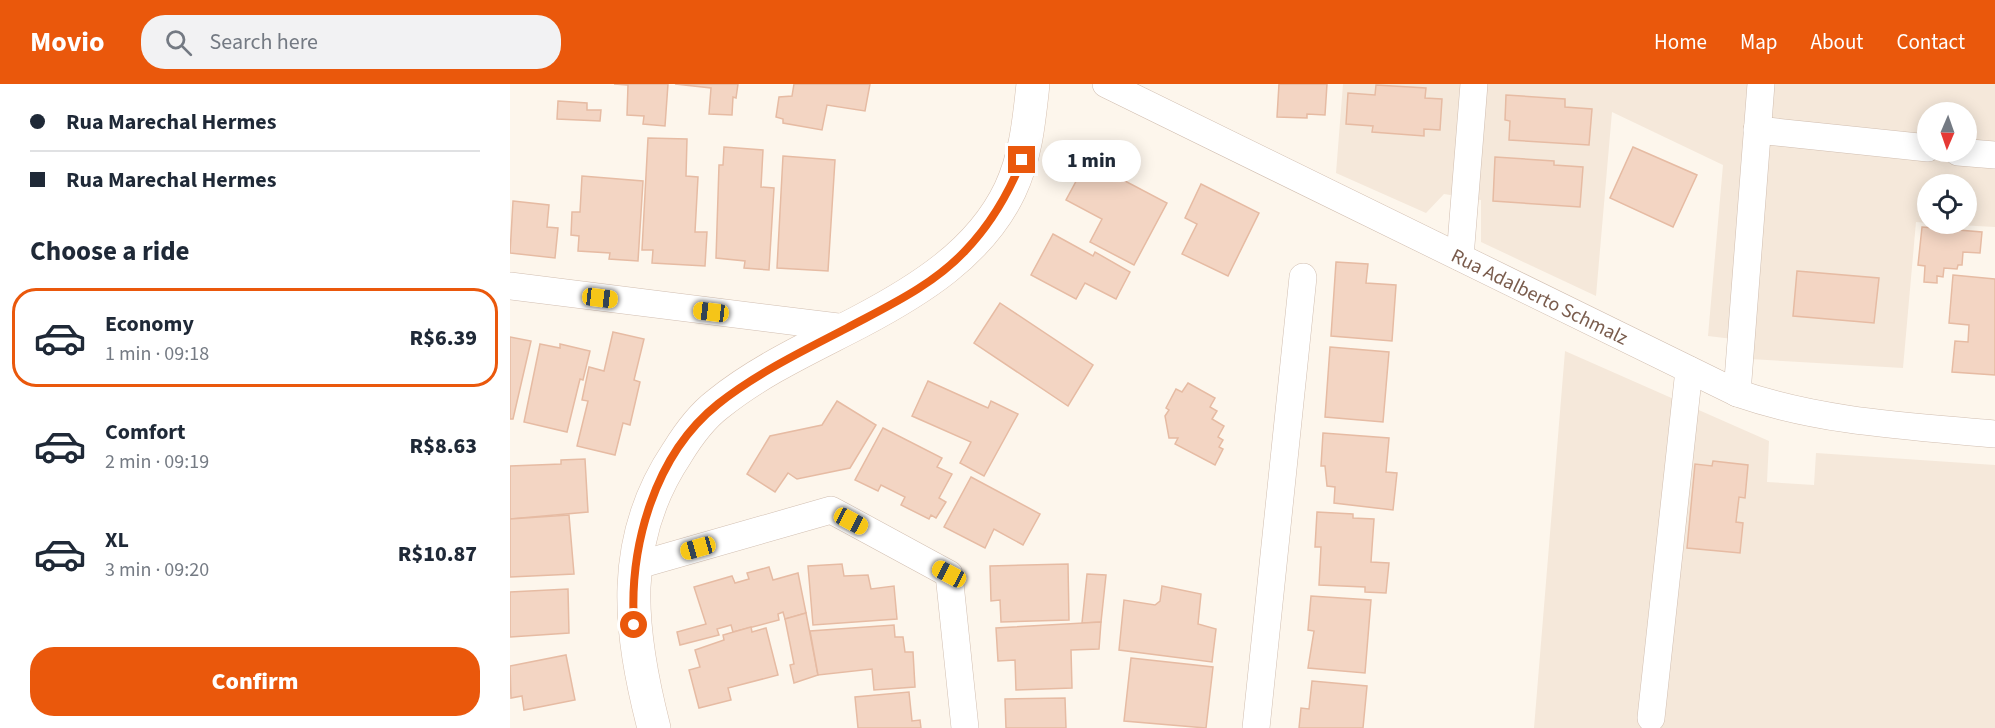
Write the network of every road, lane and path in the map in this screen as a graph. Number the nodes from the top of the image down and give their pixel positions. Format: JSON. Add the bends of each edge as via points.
{"nodes":[{"id":1,"x":1032,"y":84,"type":"edge"},
{"id":2,"x":1106,"y":84,"type":"edge"},
{"id":3,"x":1474,"y":84,"type":"edge"},
{"id":4,"x":1761,"y":84,"type":"edge"},
{"id":5,"x":1757,"y":130,"type":"junction"},
{"id":6,"x":1917,"y":147,"type":"edge"},
{"id":7,"x":1977,"y":154,"type":"edge"},
{"id":8,"x":1995,"y":155,"type":"edge"},
{"id":9,"x":1460,"y":257,"type":"junction"},
{"id":10,"x":1303,"y":278,"type":"dead end"},
{"id":11,"x":510,"y":286,"type":"edge"},
{"id":12,"x":846,"y":328,"type":"junction"},
{"id":13,"x":1689,"y":370,"type":"junction"},
{"id":14,"x":1737,"y":393,"type":"junction"},
{"id":15,"x":1995,"y":434,"type":"edge"},
{"id":16,"x":635,"y":566,"type":"junction"},
{"id":17,"x":1651,"y":717,"type":"dead end"},
{"id":18,"x":654,"y":728,"type":"edge"},
{"id":19,"x":965,"y":728,"type":"edge"},
{"id":20,"x":1256,"y":728,"type":"edge"}],
"edges":[{"from":1,"to":12,"type":"street","via":[[1022,160],[1010,191],[992,219],[964,253],[934,278],[898,302]]},
{"from":2,"to":9,"type":"street","name":"Rua Adalberto Schmalz"},
{"from":3,"to":9,"type":"street"},
{"from":4,"to":5,"type":"street"},
{"from":5,"to":6,"type":"street"},
{"from":5,"to":14,"type":"street"},
{"from":7,"to":8,"type":"street"},
{"from":9,"to":13,"type":"street","name":"Rua Adalberto Schmalz"},
{"from":10,"to":20,"type":"street"},
{"from":11,"to":12,"type":"street"},
{"from":12,"to":16,"type":"street","via":[[762,373],[716,405],[689,434],[664,472],[648,507]]},
{"from":13,"to":14,"type":"street","name":"Rua Adalberto Schmalz"},
{"from":13,"to":17,"type":"street"},
{"from":14,"to":15,"type":"street","name":"Rua Adalberto Schmalz","via":[[1793,411],[1836,419]]},
{"from":16,"to":18,"type":"street","via":[[636,649]]},
{"from":16,"to":19,"type":"street","via":[[831,510],[949,574]]}]}
